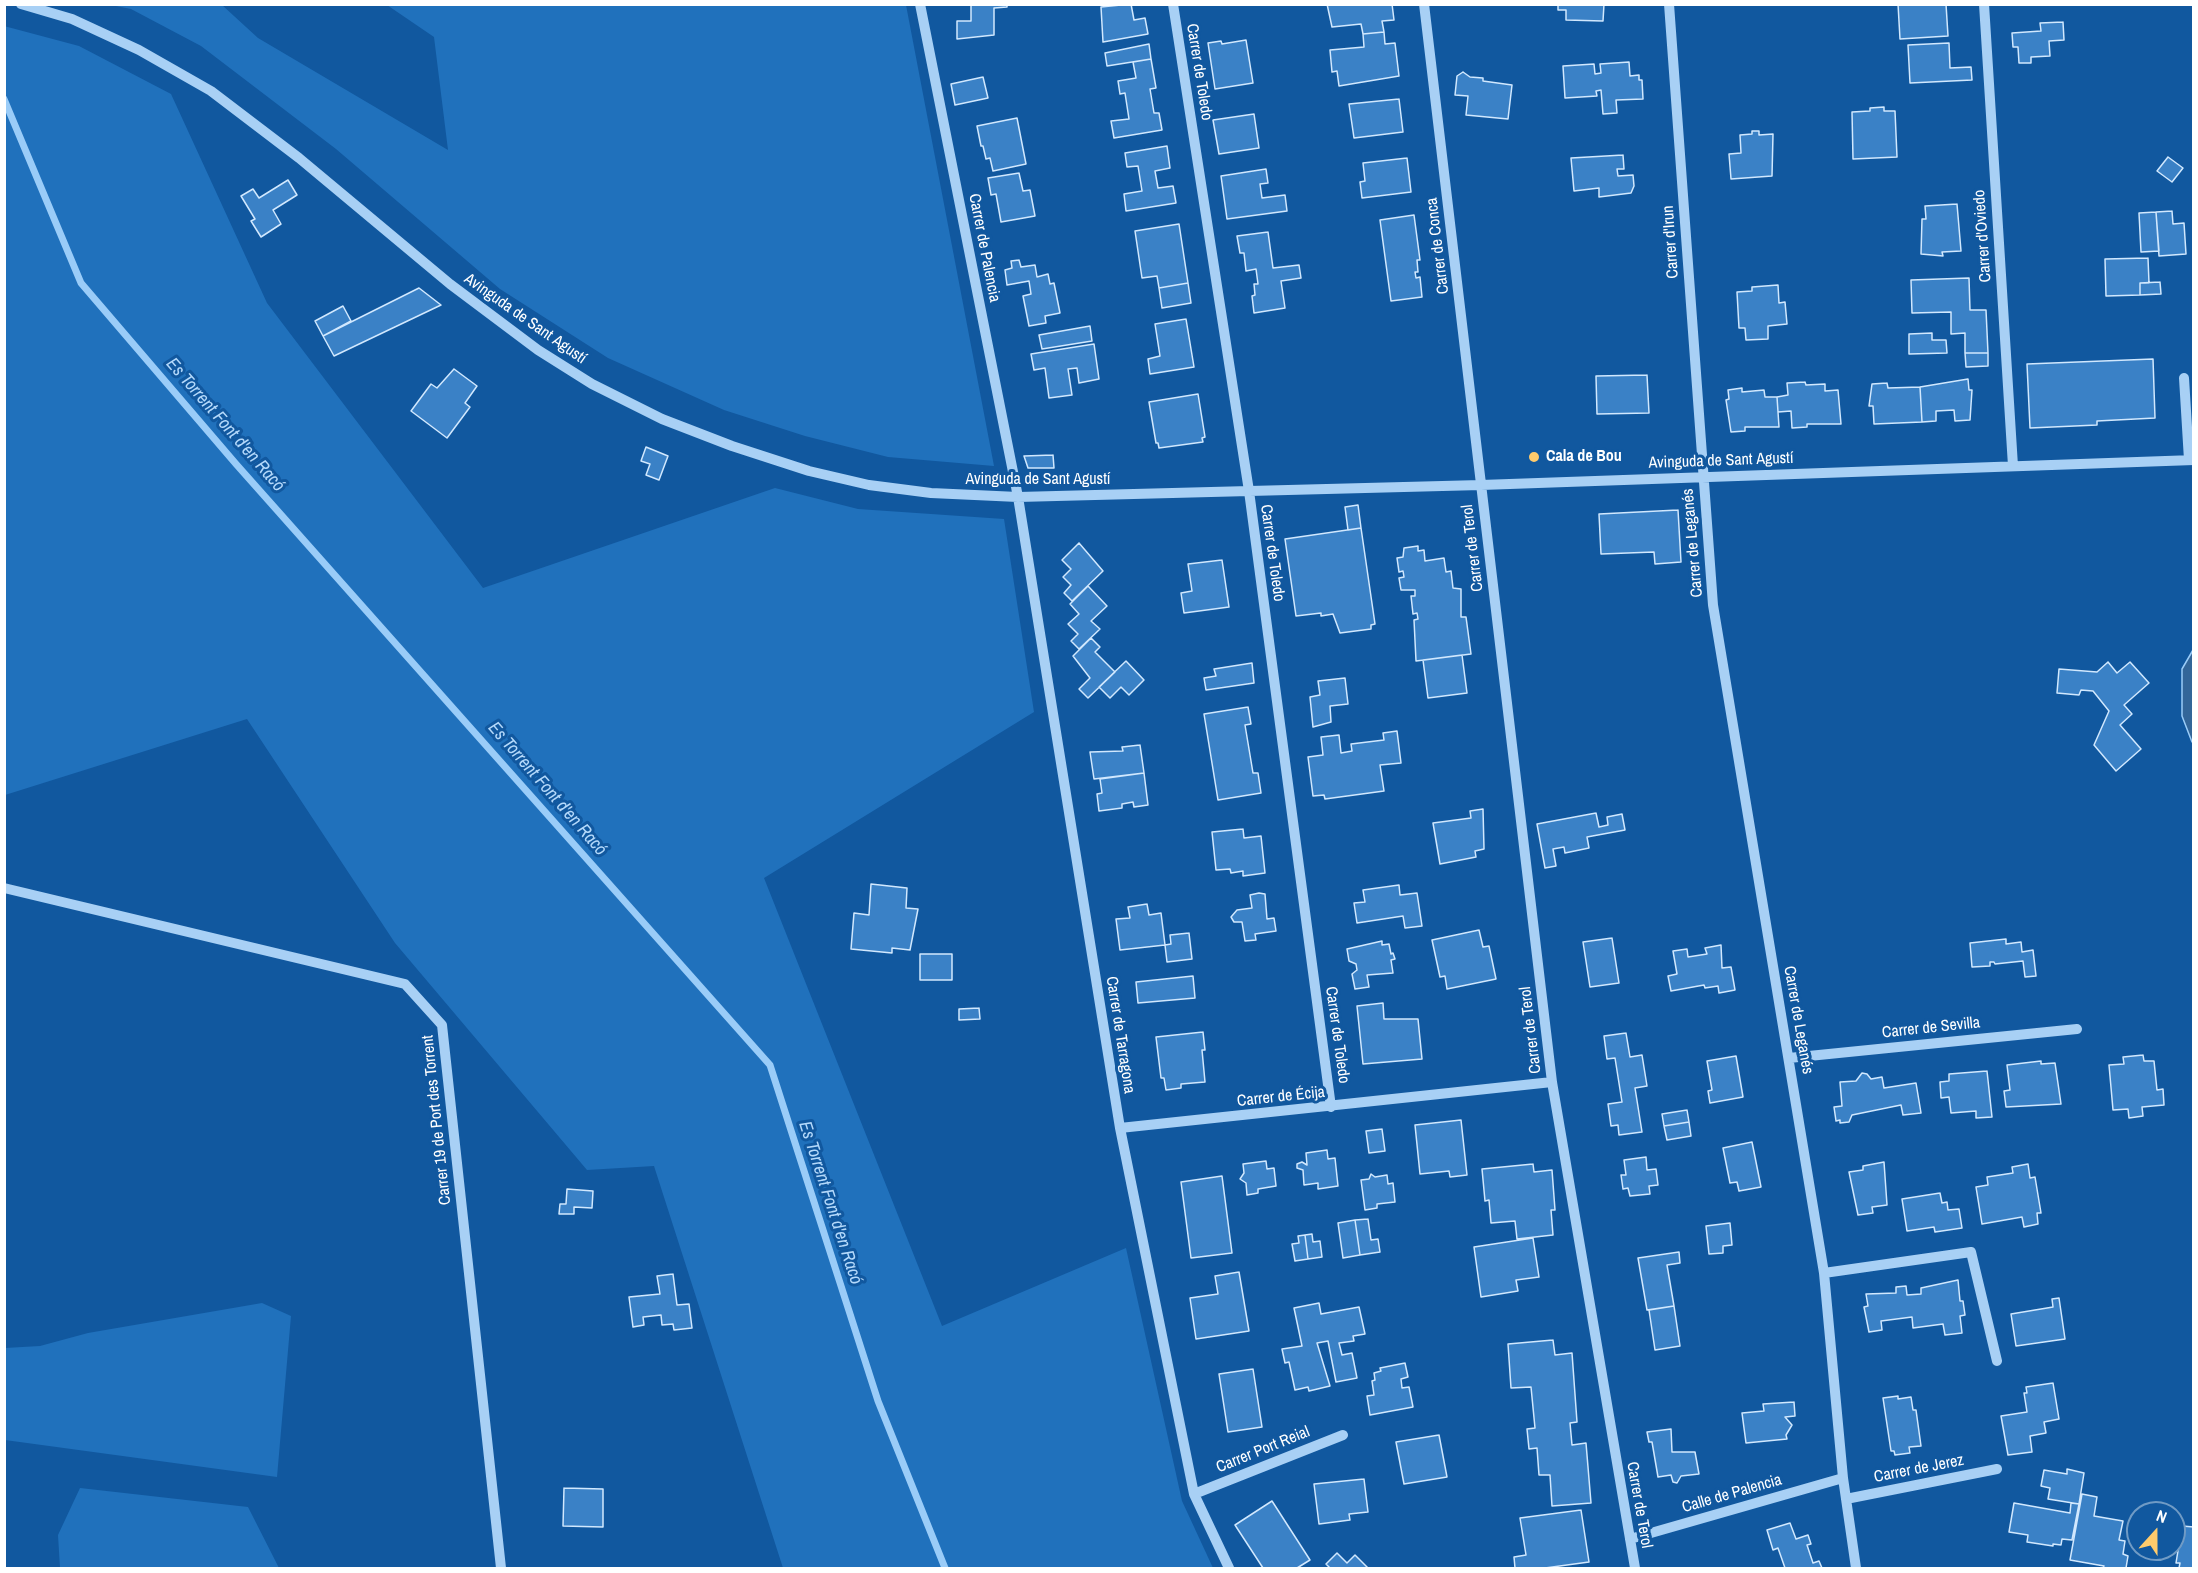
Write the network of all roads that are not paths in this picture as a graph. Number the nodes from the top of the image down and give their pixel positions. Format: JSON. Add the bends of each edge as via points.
{"nodes":[{"id":1,"x":21,"y":4,"type":"edge"},
{"id":2,"x":920,"y":4,"type":"edge"},
{"id":3,"x":1173,"y":4,"type":"edge"},
{"id":4,"x":1424,"y":4,"type":"edge"},
{"id":5,"x":1669,"y":4,"type":"edge"},
{"id":6,"x":1984,"y":4,"type":"edge"},
{"id":7,"x":2184,"y":378,"type":"dead end"},
{"id":8,"x":2191,"y":460,"type":"edge"},
{"id":9,"x":2013,"y":466,"type":"junction"},
{"id":10,"x":1702,"y":477,"type":"junction"},
{"id":11,"x":1481,"y":485,"type":"junction"},
{"id":12,"x":1249,"y":491,"type":"junction"},
{"id":13,"x":1018,"y":497,"type":"junction"},
{"id":14,"x":4,"y":888,"type":"edge"},
{"id":15,"x":2077,"y":1029,"type":"dead end"},
{"id":16,"x":1789,"y":1058,"type":"junction"},
{"id":17,"x":1552,"y":1082,"type":"junction"},
{"id":18,"x":1331,"y":1107,"type":"junction"},
{"id":19,"x":1120,"y":1128,"type":"junction"},
{"id":20,"x":1824,"y":1273,"type":"junction"},
{"id":21,"x":1997,"y":1361,"type":"dead end"},
{"id":22,"x":1344,"y":1435,"type":"dead end"},
{"id":23,"x":1997,"y":1469,"type":"dead end"},
{"id":24,"x":1843,"y":1478,"type":"junction"},
{"id":25,"x":1194,"y":1494,"type":"junction"},
{"id":26,"x":1846,"y":1499,"type":"junction"},
{"id":27,"x":1630,"y":1539,"type":"junction"},
{"id":28,"x":501,"y":1569,"type":"edge"},
{"id":29,"x":1229,"y":1569,"type":"edge"},
{"id":30,"x":1635,"y":1569,"type":"edge"},
{"id":31,"x":1856,"y":1569,"type":"edge"}],
"edges":[{"from":1,"to":13,"type":"street","name":"Avinguda de Sant Agustí","via":[[72,19],[139,50],[211,91],[538,350],[592,384],[662,419],[732,447],[809,471],[931,493]]},
{"from":2,"to":13,"type":"street","name":"Carrer de Palencia"},
{"from":3,"to":12,"type":"street","name":"Carrer de Toledo"},
{"from":4,"to":11,"type":"street","name":"Carrer de Conca"},
{"from":5,"to":10,"type":"street","name":"Carrer d'Irun"},
{"from":6,"to":9,"type":"street","name":"Carrer d'Oviedo"},
{"from":7,"to":8,"type":"street"},
{"from":8,"to":9,"type":"street","name":"Avinguda de Sant Agustí"},
{"from":9,"to":10,"type":"street","name":"Avinguda de Sant Agustí"},
{"from":10,"to":11,"type":"street","name":"Avinguda de Sant Agustí"},
{"from":10,"to":16,"type":"street","name":"Carrer de Leganés","via":[[1713,605]]},
{"from":11,"to":12,"type":"street","name":"Avinguda de Sant Agustí"},
{"from":11,"to":17,"type":"street","name":"Carrer de Terol"},
{"from":12,"to":13,"type":"street","name":"Avinguda de Sant Agustí"},
{"from":12,"to":18,"type":"street","name":"Carrer de Toledo"},
{"from":13,"to":19,"type":"street","name":"Carrer de Tarragona"},
{"from":14,"to":28,"type":"street","name":"Carrer 19 de Port des Torrent","via":[[405,984],[442,1025]]},
{"from":15,"to":16,"type":"street","name":"Carrer de Sevilla"},
{"from":16,"to":20,"type":"street","name":"Carrer de Leganés"},
{"from":17,"to":18,"type":"street","name":"Carrer de Écija"},
{"from":17,"to":27,"type":"street","name":"Carrer de Terol"},
{"from":18,"to":19,"type":"street","name":"Carrer de Écija"},
{"from":19,"to":25,"type":"street","name":"Carrer de Tarragona"},
{"from":20,"to":21,"type":"street","via":[[1971,1252]]},
{"from":20,"to":24,"type":"street","name":"Carrer de Leganés"},
{"from":22,"to":25,"type":"street","name":"Carrer Port Reial"},
{"from":23,"to":26,"type":"street","name":"Carrer de Jerez"},
{"from":24,"to":26,"type":"street","name":"Carrer de Leganés"},
{"from":24,"to":27,"type":"street","name":"Calle de Palencia"},
{"from":25,"to":29,"type":"street","name":"Carrer de Tarragona"},
{"from":26,"to":31,"type":"street","name":"Carrer de Leganés"},
{"from":27,"to":30,"type":"street","name":"Carrer de Terol"}]}
